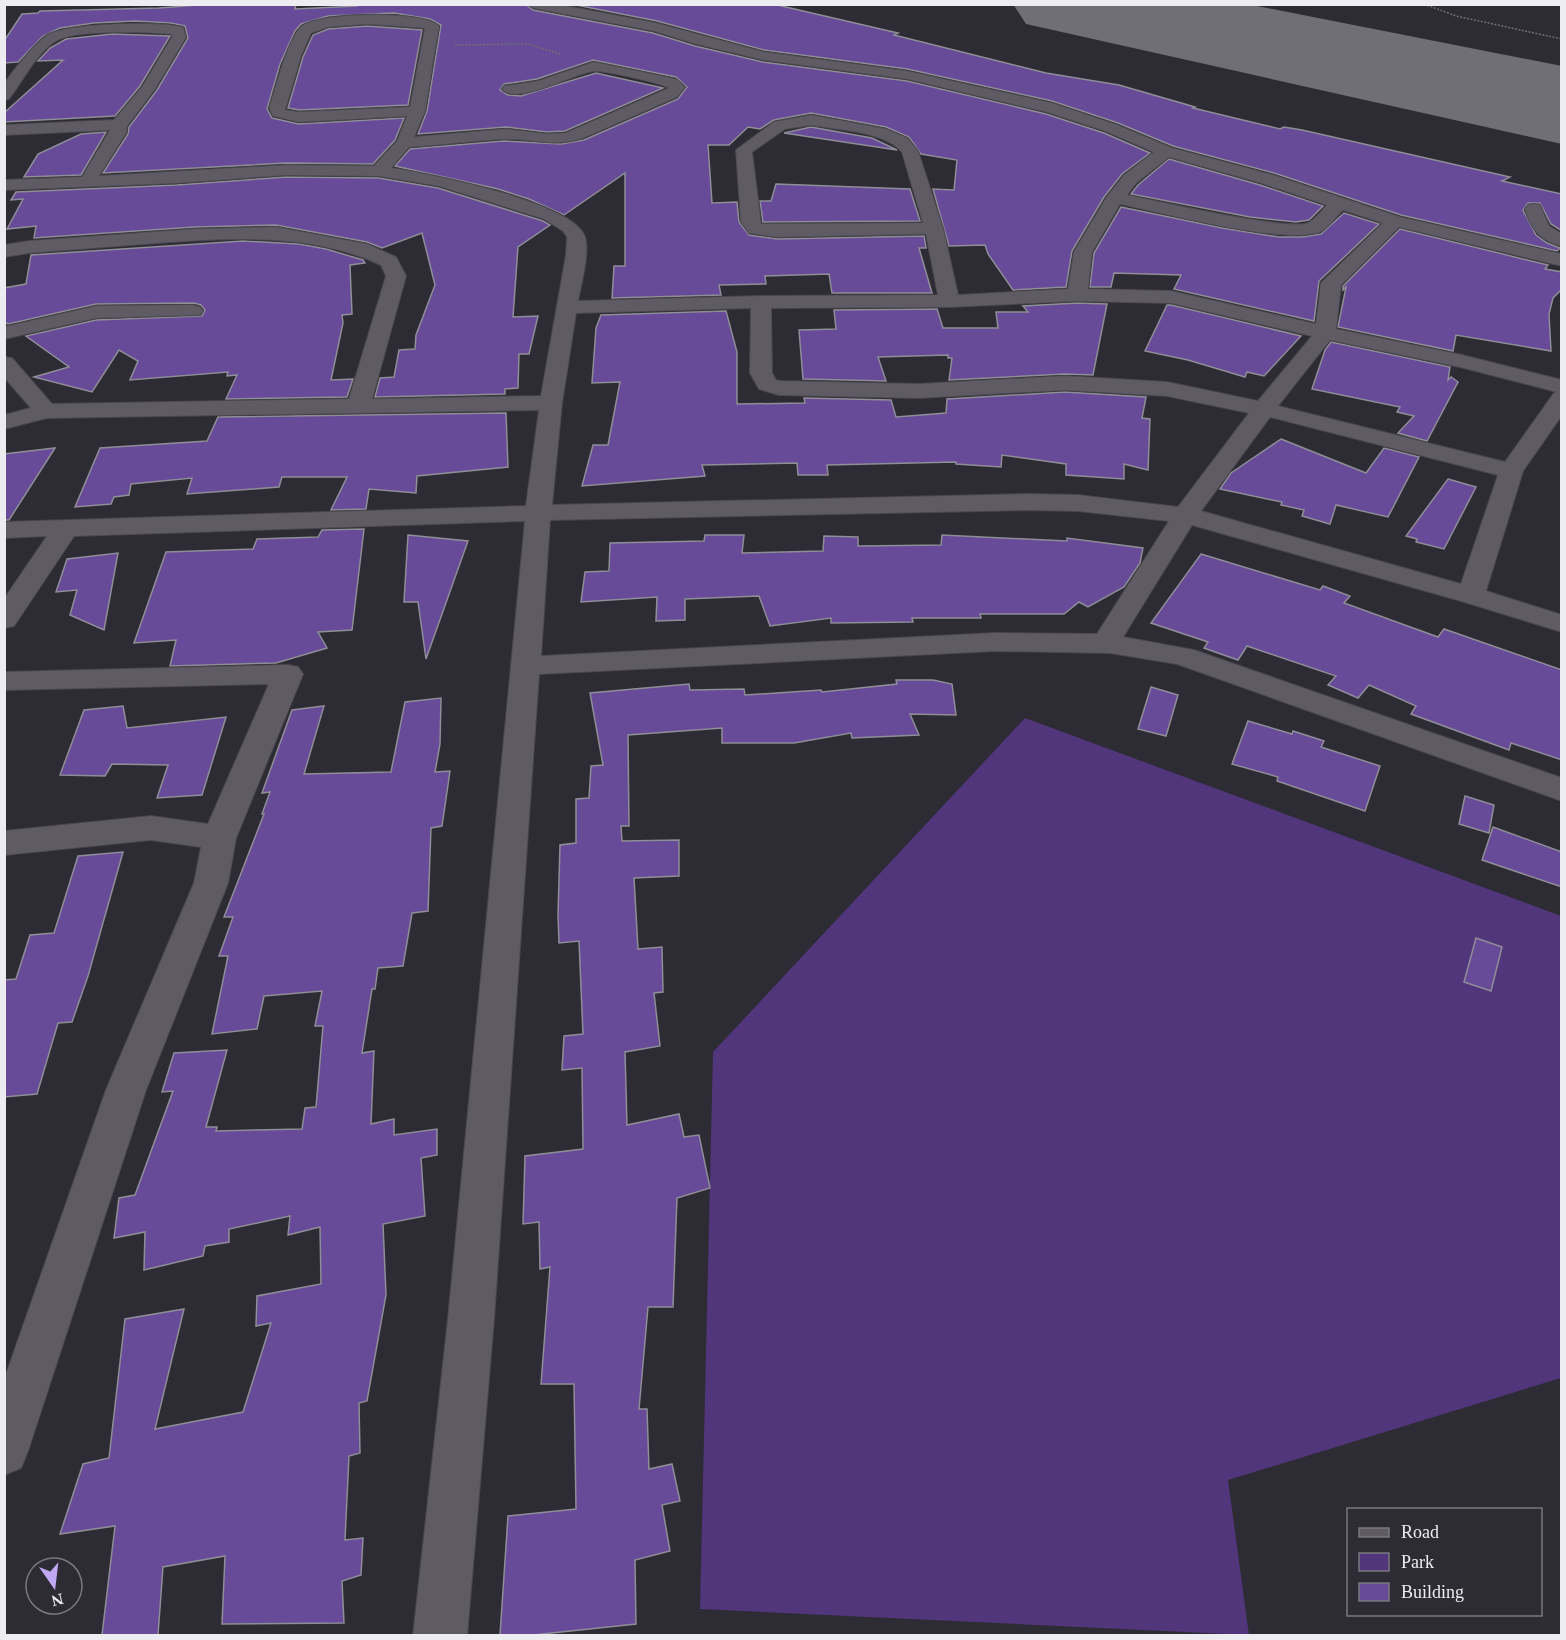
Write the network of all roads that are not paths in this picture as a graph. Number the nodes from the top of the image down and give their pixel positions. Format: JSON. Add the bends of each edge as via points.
{"nodes":[{"id":1,"x":533,"y":4,"type":"edge"},
{"id":2,"x":621,"y":7,"type":"dead end"},
{"id":3,"x":608,"y":18,"type":"junction"},
{"id":4,"x":509,"y":89,"type":"dead end"},
{"id":5,"x":4,"y":96,"type":"edge"},
{"id":6,"x":417,"y":111,"type":"junction"},
{"id":7,"x":119,"y":125,"type":"junction"},
{"id":8,"x":4,"y":130,"type":"edge"},
{"id":9,"x":404,"y":143,"type":"junction"},
{"id":10,"x":1166,"y":151,"type":"junction"},
{"id":11,"x":379,"y":171,"type":"junction"},
{"id":12,"x":87,"y":182,"type":"junction"},
{"id":13,"x":4,"y":185,"type":"edge"},
{"id":14,"x":1116,"y":198,"type":"junction"},
{"id":15,"x":1339,"y":203,"type":"junction"},
{"id":16,"x":1534,"y":209,"type":"dead end"},
{"id":17,"x":1395,"y":221,"type":"junction"},
{"id":18,"x":934,"y":228,"type":"junction"},
{"id":19,"x":1562,"y":241,"type":"edge"},
{"id":20,"x":4,"y":251,"type":"edge"},
{"id":21,"x":1562,"y":260,"type":"edge"},
{"id":22,"x":1077,"y":295,"type":"junction"},
{"id":23,"x":761,"y":302,"type":"junction"},
{"id":24,"x":949,"y":302,"type":"junction"},
{"id":25,"x":567,"y":307,"type":"junction"},
{"id":26,"x":193,"y":311,"type":"dead end"},
{"id":27,"x":4,"y":333,"type":"edge"},
{"id":28,"x":1325,"y":333,"type":"junction"},
{"id":29,"x":4,"y":363,"type":"edge"},
{"id":30,"x":1562,"y":387,"type":"edge"},
{"id":31,"x":1562,"y":398,"type":"edge"},
{"id":32,"x":551,"y":403,"type":"junction"},
{"id":33,"x":359,"y":405,"type":"junction"},
{"id":34,"x":1264,"y":409,"type":"junction"},
{"id":35,"x":46,"y":411,"type":"junction"},
{"id":36,"x":4,"y":422,"type":"edge"},
{"id":37,"x":1511,"y":471,"type":"junction"},
{"id":38,"x":538,"y":513,"type":"junction"},
{"id":39,"x":1185,"y":515,"type":"junction"},
{"id":40,"x":66,"y":528,"type":"junction"},
{"id":41,"x":4,"y":530,"type":"edge"},
{"id":42,"x":1471,"y":595,"type":"junction"},
{"id":43,"x":4,"y":620,"type":"edge"},
{"id":44,"x":1562,"y":624,"type":"edge"},
{"id":45,"x":1106,"y":642,"type":"junction"},
{"id":46,"x":525,"y":666,"type":"junction"},
{"id":47,"x":4,"y":681,"type":"edge"},
{"id":48,"x":1562,"y":790,"type":"edge"},
{"id":49,"x":219,"y":838,"type":"junction"},
{"id":50,"x":4,"y":843,"type":"edge"},
{"id":51,"x":4,"y":1451,"type":"edge"},
{"id":52,"x":440,"y":1635,"type":"edge"}],
"edges":[{"from":1,"to":3,"type":"street"},
{"from":2,"to":3,"type":"street"},
{"from":3,"to":10,"type":"street","via":[[764,56],[907,75],[1052,108]]},
{"from":4,"to":9,"type":"street","via":[[540,85],[594,66],[671,82],[678,87],[672,94],[567,138],[506,134]]},
{"from":5,"to":7,"type":"street","via":[[58,35],[178,30],[179,38],[148,88]]},
{"from":6,"to":6,"type":"street","via":[[432,26],[419,21],[334,21],[310,26],[276,111],[283,116],[299,117]]},
{"from":6,"to":9,"type":"street"},
{"from":7,"to":8,"type":"street"},
{"from":7,"to":12,"type":"street","via":[[118,133]]},
{"from":9,"to":11,"type":"street"},
{"from":10,"to":14,"type":"street","via":[[1130,179]]},
{"from":10,"to":15,"type":"street"},
{"from":11,"to":12,"type":"street","via":[[286,170]]},
{"from":11,"to":25,"type":"street","via":[[442,181],[550,215],[569,227],[576,237]]},
{"from":12,"to":13,"type":"street"},
{"from":14,"to":15,"type":"street","via":[[1264,228],[1302,230],[1320,224]]},
{"from":14,"to":22,"type":"street","via":[[1083,252]]},
{"from":15,"to":17,"type":"street"},
{"from":16,"to":19,"type":"street","via":[[1539,227]]},
{"from":17,"to":21,"type":"street"},
{"from":17,"to":28,"type":"street","via":[[1331,283]]},
{"from":18,"to":18,"type":"street","via":[[910,152],[901,141],[886,134],[800,120],[780,125],[744,150],[750,222],[755,229]]},
{"from":18,"to":24,"type":"street"},
{"from":20,"to":33,"type":"street","via":[[249,233],[302,236],[382,256],[396,276]]},
{"from":22,"to":24,"type":"street"},
{"from":22,"to":28,"type":"street","via":[[1171,297]]},
{"from":23,"to":24,"type":"street"},
{"from":23,"to":25,"type":"street"},
{"from":23,"to":34,"type":"street","via":[[761,373],[767,384],[779,388],[930,391],[1039,383],[1094,384],[1167,389]]},
{"from":25,"to":32,"type":"street"},
{"from":26,"to":27,"type":"street","via":[[96,312]]},
{"from":28,"to":30,"type":"street","via":[[1462,361]]},
{"from":28,"to":34,"type":"street"},
{"from":29,"to":35,"type":"street"},
{"from":31,"to":37,"type":"street"},
{"from":32,"to":33,"type":"street"},
{"from":32,"to":38,"type":"street"},
{"from":33,"to":35,"type":"street"},
{"from":34,"to":37,"type":"street"},
{"from":34,"to":39,"type":"street"},
{"from":35,"to":36,"type":"street"},
{"from":37,"to":42,"type":"street"},
{"from":38,"to":39,"type":"street","via":[[1028,502],[1078,503]]},
{"from":38,"to":40,"type":"street"},
{"from":38,"to":46,"type":"street"},
{"from":39,"to":42,"type":"street"},
{"from":39,"to":45,"type":"street"},
{"from":40,"to":41,"type":"street"},
{"from":40,"to":43,"type":"street"},
{"from":42,"to":44,"type":"street"},
{"from":45,"to":46,"type":"street","via":[[972,643]]},
{"from":45,"to":48,"type":"street","via":[[1147,646],[1184,656]]},
{"from":46,"to":52,"type":"street","via":[[473,1295]]},
{"from":47,"to":49,"type":"street","via":[[288,674]]},
{"from":49,"to":50,"type":"street","via":[[151,828]]},
{"from":49,"to":51,"type":"street","via":[[212,883],[126,1090]]}]}
